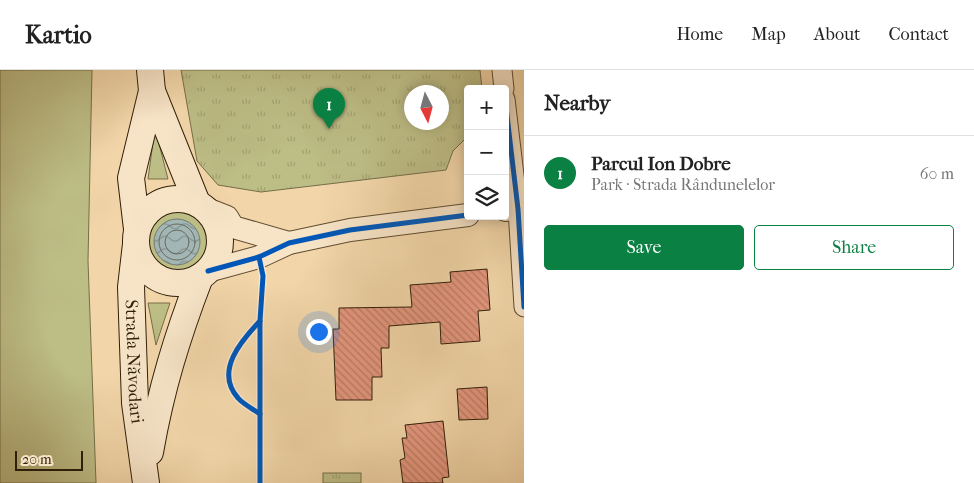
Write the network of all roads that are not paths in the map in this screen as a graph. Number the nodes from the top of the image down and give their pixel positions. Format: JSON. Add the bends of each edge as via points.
{"nodes":[{"id":1,"x":502,"y":70,"type":"edge"},
{"id":2,"x":151,"y":80,"type":"edge"},
{"id":3,"x":504,"y":85,"type":"edge"},
{"id":4,"x":508,"y":130,"type":"edge"},
{"id":5,"x":200,"y":206,"type":"junction"},
{"id":6,"x":516,"y":209,"type":"edge"},
{"id":7,"x":464,"y":216,"type":"edge"},
{"id":8,"x":137,"y":236,"type":"junction"},
{"id":9,"x":289,"y":243,"type":"junction"},
{"id":10,"x":204,"y":274,"type":"junction"},
{"id":11,"x":524,"y":307,"type":"edge"},
{"id":12,"x":146,"y":480,"type":"edge"}],
"edges":[{"from":1,"to":3,"type":"street"},
{"from":2,"to":5,"type":"main road","name":"Strada Năvodari"},
{"from":2,"to":8,"type":"main road","name":"Strada Năvodari","via":[[131,178]]},
{"from":4,"to":6,"type":"street"},
{"from":5,"to":8,"type":"main road","via":[[182,199],[161,203],[144,216]]},
{"from":5,"to":9,"type":"street","via":[[227,217],[233,227]]},
{"from":5,"to":10,"type":"main road","via":[[213,217],[220,240],[219,252]]},
{"from":6,"to":11,"type":"street"},
{"from":7,"to":9,"type":"street","via":[[350,230]]},
{"from":8,"to":10,"type":"main road","via":[[139,257],[146,269],[158,278],[172,283],[186,282]]},
{"from":8,"to":12,"type":"main road","name":"Strada Năvodari","via":[[131,287],[135,403]]},
{"from":9,"to":10,"type":"street","via":[[259,257]]},
{"from":10,"to":12,"type":"main road","name":"Strada Năvodari","via":[[185,316],[159,399]]}]}
